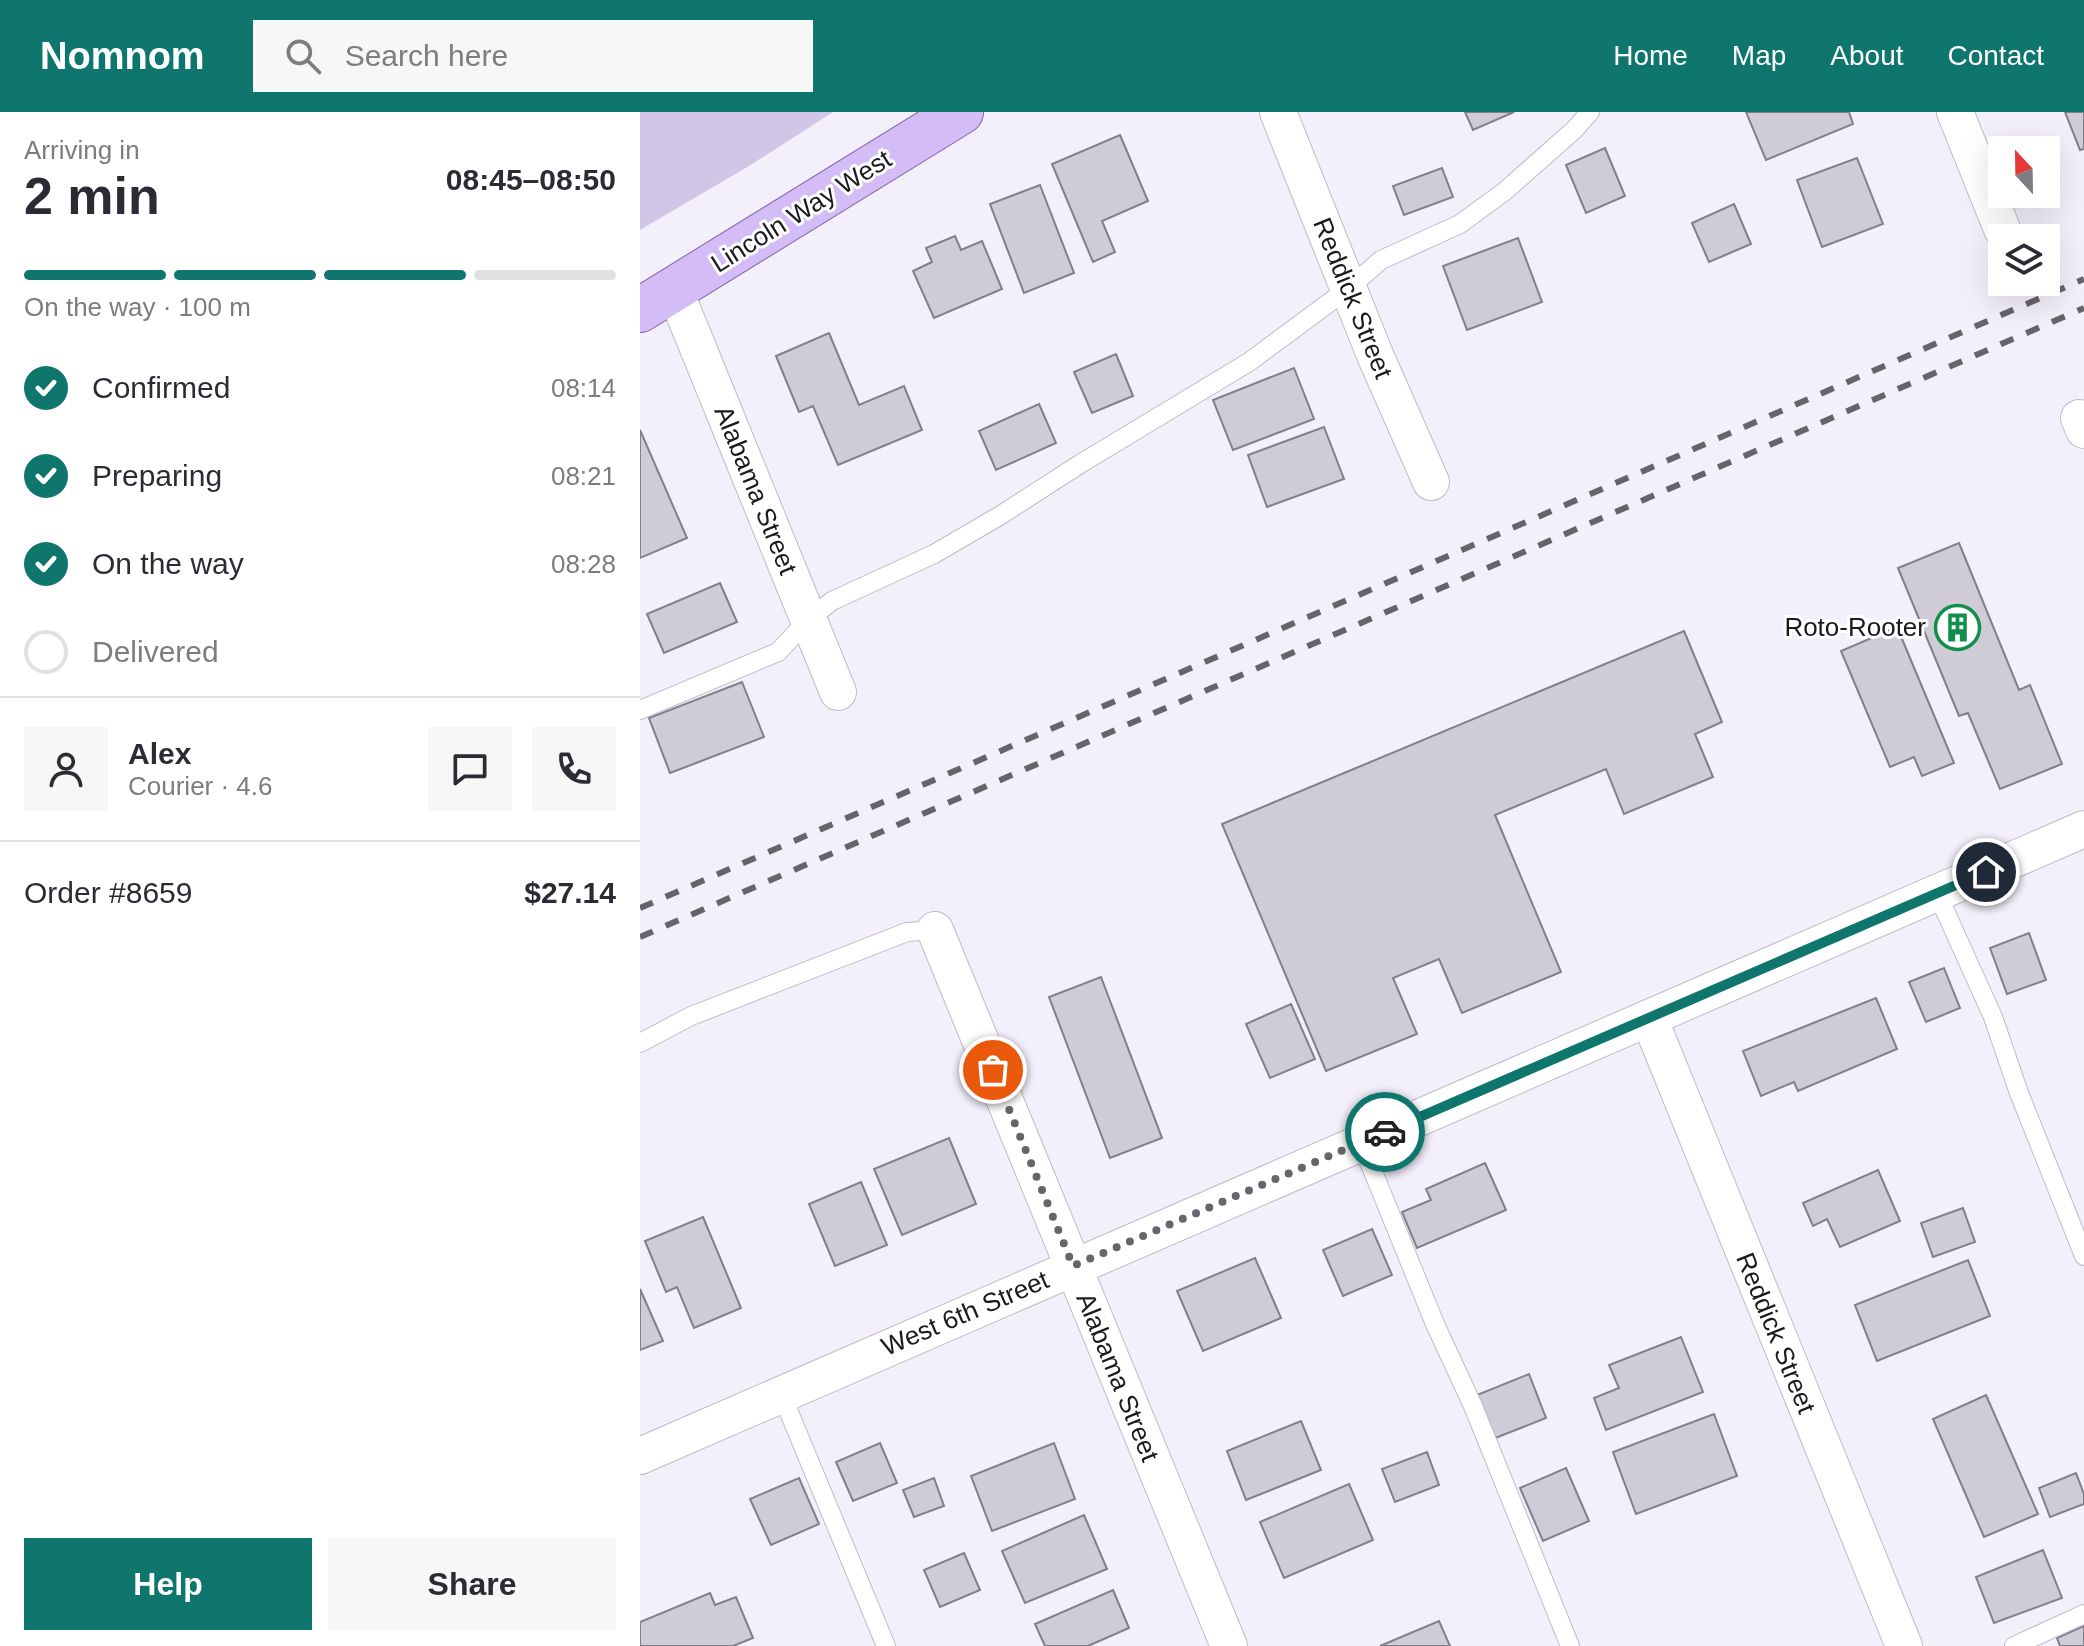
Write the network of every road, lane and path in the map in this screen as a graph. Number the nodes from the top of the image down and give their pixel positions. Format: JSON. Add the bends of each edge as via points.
{"nodes":[{"id":1,"x":961,"y":112,"type":"edge"},
{"id":2,"x":1278,"y":112,"type":"edge"},
{"id":3,"x":1590,"y":112,"type":"edge"},
{"id":4,"x":1955,"y":112,"type":"edge"},
{"id":5,"x":2000,"y":224,"type":"edge"},
{"id":6,"x":1349,"y":288,"type":"junction"},
{"id":7,"x":657,"y":299,"type":"edge"},
{"id":8,"x":1431,"y":482,"type":"dead end"},
{"id":9,"x":809,"y":619,"type":"junction"},
{"id":10,"x":838,"y":692,"type":"dead end"},
{"id":11,"x":640,"y":710,"type":"edge"},
{"id":12,"x":2084,"y":829,"type":"edge"},
{"id":13,"x":1937,"y":893,"type":"junction"},
{"id":14,"x":935,"y":930,"type":"joint"},
{"id":15,"x":1649,"y":1018,"type":"junction"},
{"id":16,"x":640,"y":1043,"type":"edge"},
{"id":17,"x":1361,"y":1142,"type":"junction"},
{"id":18,"x":2084,"y":1256,"type":"edge"},
{"id":19,"x":1073,"y":1266,"type":"junction"},
{"id":20,"x":781,"y":1393,"type":"junction"},
{"id":21,"x":640,"y":1456,"type":"edge"},
{"id":22,"x":2084,"y":1614,"type":"edge"},
{"id":23,"x":886,"y":1646,"type":"edge"},
{"id":24,"x":1229,"y":1646,"type":"edge"},
{"id":25,"x":1570,"y":1646,"type":"edge"},
{"id":26,"x":1904,"y":1646,"type":"edge"},
{"id":27,"x":2014,"y":1646,"type":"edge"}],
"edges":[{"from":1,"to":7,"type":"main road","name":"Lincoln Way West"},
{"from":2,"to":6,"type":"street","name":"Reddick Street"},
{"from":3,"to":6,"type":"lane","via":[[1505,191],[1460,224],[1381,260]]},
{"from":4,"to":5,"type":"street"},
{"from":6,"to":8,"type":"street","name":"Reddick Street"},
{"from":6,"to":9,"type":"lane","via":[[1249,362],[1001,515],[934,554],[832,601]]},
{"from":7,"to":9,"type":"street","name":"Alabama Street"},
{"from":9,"to":10,"type":"street","name":"Alabama Street"},
{"from":9,"to":11,"type":"lane","via":[[778,652]]},
{"from":12,"to":13,"type":"street","name":"West 6th Street"},
{"from":13,"to":15,"type":"street","name":"West 6th Street"},
{"from":13,"to":18,"type":"lane","via":[[1993,1017]]},
{"from":14,"to":16,"type":"lane","via":[[907,932],[691,1016]]},
{"from":14,"to":19,"type":"street","name":"Alabama Street"},
{"from":15,"to":17,"type":"street","name":"West 6th Street"},
{"from":15,"to":26,"type":"street","name":"Reddick Street"},
{"from":17,"to":19,"type":"street","name":"West 6th Street"},
{"from":17,"to":25,"type":"lane"},
{"from":19,"to":20,"type":"street","name":"West 6th Street"},
{"from":19,"to":24,"type":"street","name":"Alabama Street"},
{"from":20,"to":21,"type":"street","name":"West 6th Street"},
{"from":20,"to":23,"type":"lane"},
{"from":22,"to":27,"type":"lane"}]}
